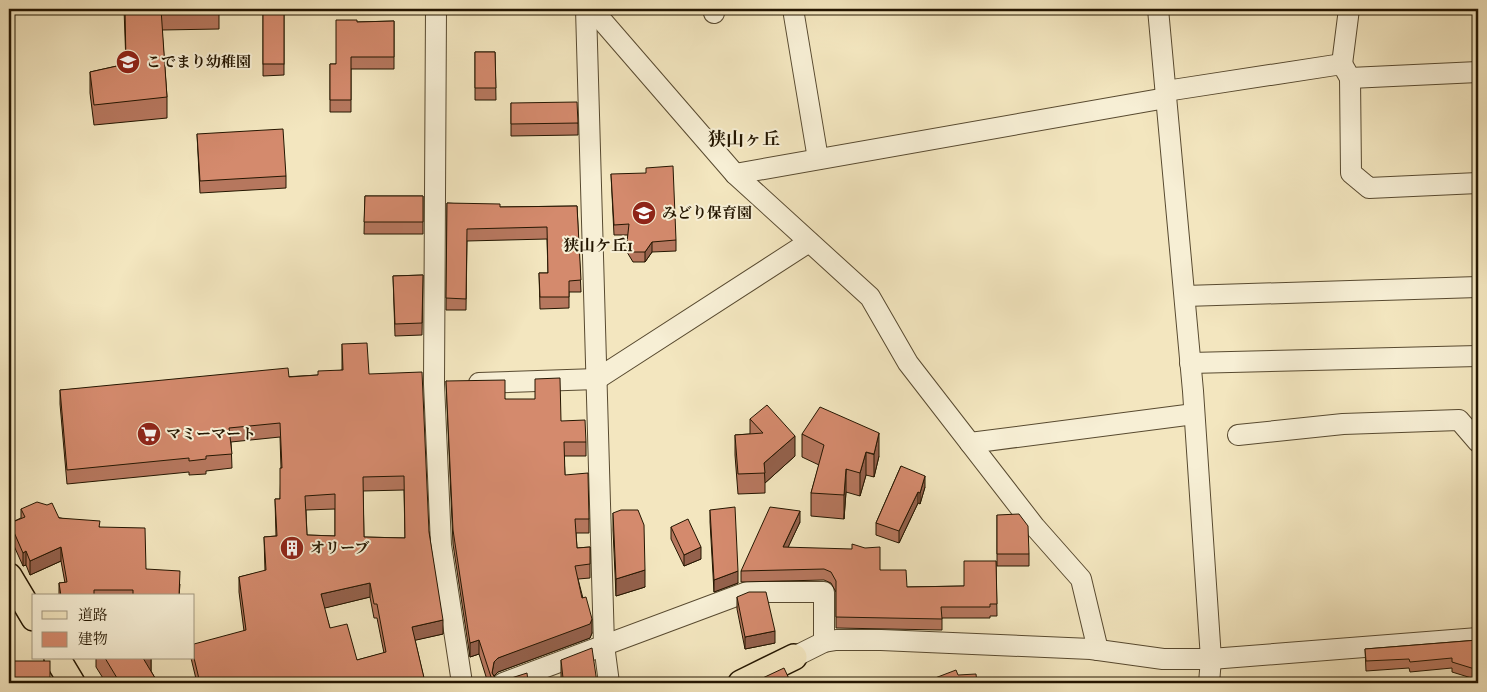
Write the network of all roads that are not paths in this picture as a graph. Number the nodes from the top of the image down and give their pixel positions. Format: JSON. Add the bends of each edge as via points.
{"nodes":[{"id":1,"x":436,"y":9,"type":"edge"},
{"id":2,"x":586,"y":9,"type":"edge"},
{"id":3,"x":592,"y":9,"type":"edge"},
{"id":4,"x":794,"y":9,"type":"edge"},
{"id":5,"x":1158,"y":9,"type":"edge"},
{"id":6,"x":1349,"y":9,"type":"edge"},
{"id":7,"x":1346,"y":71,"type":"junction"},
{"id":8,"x":1478,"y":72,"type":"edge"},
{"id":9,"x":1166,"y":94,"type":"junction"},
{"id":10,"x":818,"y":160,"type":"junction"},
{"id":11,"x":735,"y":174,"type":"junction"},
{"id":12,"x":1478,"y":183,"type":"edge"},
{"id":13,"x":808,"y":242,"type":"junction"},
{"id":14,"x":1478,"y":288,"type":"edge"},
{"id":15,"x":1184,"y":296,"type":"junction"},
{"id":16,"x":1478,"y":356,"type":"edge"},
{"id":17,"x":1190,"y":362,"type":"junction"},
{"id":18,"x":597,"y":379,"type":"junction"},
{"id":19,"x":434,"y":384,"type":"junction"},
{"id":20,"x":1194,"y":414,"type":"junction"},
{"id":21,"x":1238,"y":435,"type":"dead end"},
{"id":22,"x":1478,"y":442,"type":"edge"},
{"id":23,"x":970,"y":443,"type":"junction"},
{"id":24,"x":9,"y":576,"type":"edge"},
{"id":25,"x":32,"y":615,"type":"edge"},
{"id":26,"x":1478,"y":638,"type":"edge"},
{"id":27,"x":824,"y":642,"type":"junction"},
{"id":28,"x":604,"y":645,"type":"junction"},
{"id":29,"x":1098,"y":650,"type":"junction"},
{"id":30,"x":794,"y":657,"type":"joint"},
{"id":31,"x":1211,"y":659,"type":"junction"},
{"id":32,"x":58,"y":660,"type":"edge"},
{"id":33,"x":72,"y":683,"type":"edge"},
{"id":34,"x":462,"y":683,"type":"edge"},
{"id":35,"x":504,"y":683,"type":"edge"},
{"id":36,"x":610,"y":683,"type":"edge"},
{"id":37,"x":741,"y":683,"type":"edge"},
{"id":38,"x":1210,"y":683,"type":"edge"}],
"edges":[{"from":1,"to":19,"type":"street"},
{"from":2,"to":18,"type":"street"},
{"from":3,"to":11,"type":"street"},
{"from":4,"to":10,"type":"street"},
{"from":5,"to":9,"type":"street"},
{"from":6,"to":7,"type":"street"},
{"from":7,"to":8,"type":"street"},
{"from":7,"to":9,"type":"street"},
{"from":7,"to":12,"type":"street","via":[[1351,173],[1369,188]]},
{"from":9,"to":10,"type":"street"},
{"from":9,"to":15,"type":"street"},
{"from":10,"to":11,"type":"street"},
{"from":11,"to":13,"type":"street"},
{"from":13,"to":18,"type":"street"},
{"from":13,"to":23,"type":"street","via":[[870,297],[908,363]]},
{"from":14,"to":15,"type":"street"},
{"from":15,"to":17,"type":"street"},
{"from":16,"to":17,"type":"street"},
{"from":17,"to":20,"type":"street"},
{"from":18,"to":19,"type":"street"},
{"from":18,"to":28,"type":"street"},
{"from":19,"to":34,"type":"street","via":[[441,545]]},
{"from":20,"to":23,"type":"street"},
{"from":20,"to":31,"type":"street"},
{"from":21,"to":22,"type":"street","via":[[1343,424],[1459,420]]},
{"from":23,"to":29,"type":"street","via":[[1081,580]]},
{"from":24,"to":25,"type":"main road"},
{"from":26,"to":31,"type":"street"},
{"from":27,"to":28,"type":"street","via":[[824,592],[747,592]]},
{"from":27,"to":29,"type":"street","via":[[882,640]]},
{"from":27,"to":30,"type":"street"},
{"from":28,"to":35,"type":"street"},
{"from":28,"to":36,"type":"street"},
{"from":29,"to":31,"type":"street","via":[[1163,659]]},
{"from":30,"to":37,"type":"main road"},
{"from":31,"to":38,"type":"street"},
{"from":32,"to":33,"type":"main road"}]}
